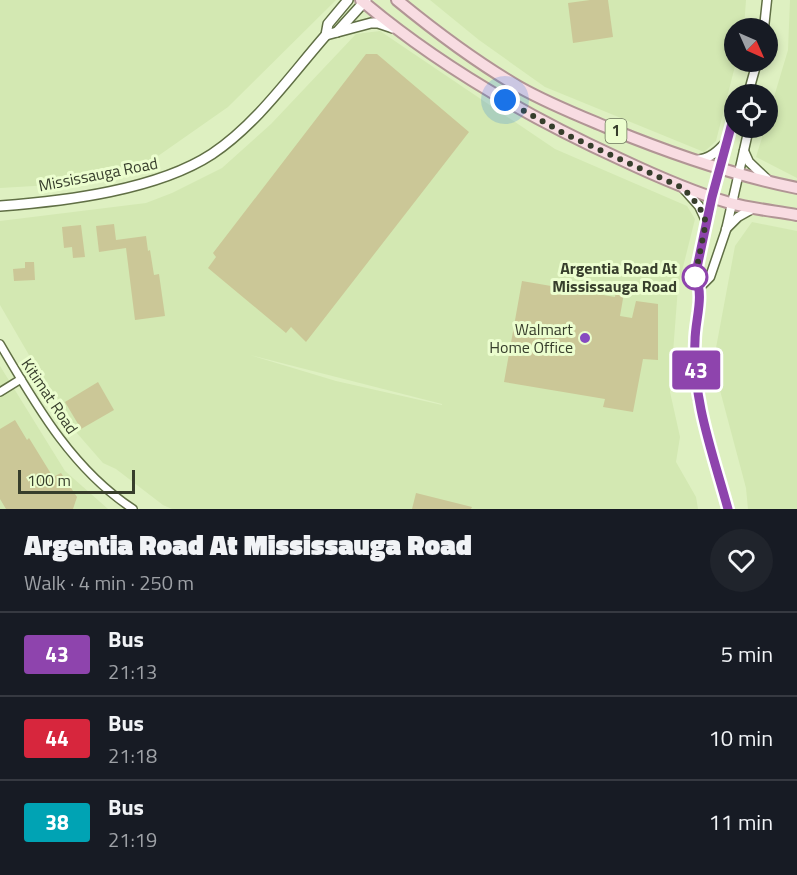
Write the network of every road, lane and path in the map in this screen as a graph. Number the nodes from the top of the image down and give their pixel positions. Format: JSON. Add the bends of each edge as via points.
{"nodes":[{"id":1,"x":348,"y":0,"type":"edge"},
{"id":2,"x":397,"y":0,"type":"edge"},
{"id":3,"x":767,"y":0,"type":"edge"},
{"id":4,"x":364,"y":1,"type":"edge"},
{"id":5,"x":765,"y":18,"type":"edge"},
{"id":6,"x":398,"y":29,"type":"junction"},
{"id":7,"x":337,"y":32,"type":"junction"},
{"id":8,"x":326,"y":35,"type":"junction"},
{"id":9,"x":728,"y":138,"type":"edge"},
{"id":10,"x":747,"y":138,"type":"edge"},
{"id":11,"x":727,"y":141,"type":"junction"},
{"id":12,"x":744,"y":151,"type":"junction"},
{"id":13,"x":691,"y":160,"type":"junction"},
{"id":14,"x":720,"y":169,"type":"junction"},
{"id":15,"x":739,"y":174,"type":"junction"},
{"id":16,"x":771,"y":183,"type":"junction"},
{"id":17,"x":683,"y":188,"type":"junction"},
{"id":18,"x":797,"y":188,"type":"edge"},
{"id":19,"x":712,"y":197,"type":"junction"},
{"id":20,"x":733,"y":203,"type":"junction"},
{"id":21,"x":0,"y":206,"type":"edge"},
{"id":22,"x":754,"y":208,"type":"junction"},
{"id":23,"x":797,"y":215,"type":"edge"},
{"id":24,"x":706,"y":222,"type":"junction"},
{"id":25,"x":726,"y":230,"type":"junction"},
{"id":26,"x":700,"y":287,"type":"junction"},
{"id":27,"x":0,"y":344,"type":"edge"},
{"id":28,"x":21,"y":379,"type":"junction"},
{"id":29,"x":0,"y":393,"type":"edge"},
{"id":30,"x":133,"y":509,"type":"edge"},
{"id":31,"x":728,"y":509,"type":"edge"}],
"edges":[{"from":1,"to":8,"type":"main road","name":"Mississauga Road","via":[[328,24]]},
{"from":2,"to":13,"type":"main road","number":"1","via":[[520,88]]},
{"from":3,"to":5,"type":"street"},
{"from":4,"to":6,"type":"main road","number":"1"},
{"from":4,"to":7,"type":"main road"},
{"from":6,"to":7,"type":"main road","via":[[378,22]]},
{"from":6,"to":17,"type":"main road","number":"1","via":[[525,112]]},
{"from":7,"to":8,"type":"main road"},
{"from":8,"to":21,"type":"main road","name":"Mississauga Road","via":[[244,127],[213,153],[184,170],[156,181],[116,189]]},
{"from":9,"to":11,"type":"street"},
{"from":10,"to":12,"type":"street"},
{"from":11,"to":13,"type":"street","via":[[715,154]]},
{"from":11,"to":14,"type":"street"},
{"from":12,"to":15,"type":"street"},
{"from":12,"to":16,"type":"street","via":[[749,162]]},
{"from":13,"to":14,"type":"main road","number":"1"},
{"from":14,"to":15,"type":"main road","number":"1"},
{"from":14,"to":19,"type":"street"},
{"from":15,"to":16,"type":"main road","number":"1"},
{"from":15,"to":20,"type":"street"},
{"from":16,"to":18,"type":"main road","number":"1"},
{"from":17,"to":19,"type":"main road","number":"1"},
{"from":17,"to":24,"type":"street","via":[[699,206]]},
{"from":19,"to":20,"type":"main road","number":"1"},
{"from":19,"to":24,"type":"street"},
{"from":20,"to":22,"type":"main road","number":"1"},
{"from":20,"to":25,"type":"street"},
{"from":22,"to":23,"type":"main road","number":"1"},
{"from":22,"to":25,"type":"street"},
{"from":24,"to":26,"type":"street","via":[[695,277]]},
{"from":25,"to":26,"type":"street","via":[[710,277]]},
{"from":26,"to":31,"type":"street","via":[[694,342],[698,399]]},
{"from":27,"to":28,"type":"street","name":"Kitimat Road"},
{"from":28,"to":29,"type":"street"},
{"from":28,"to":30,"type":"street","name":"Kitimat Road","via":[[51,428],[89,473]]}]}
